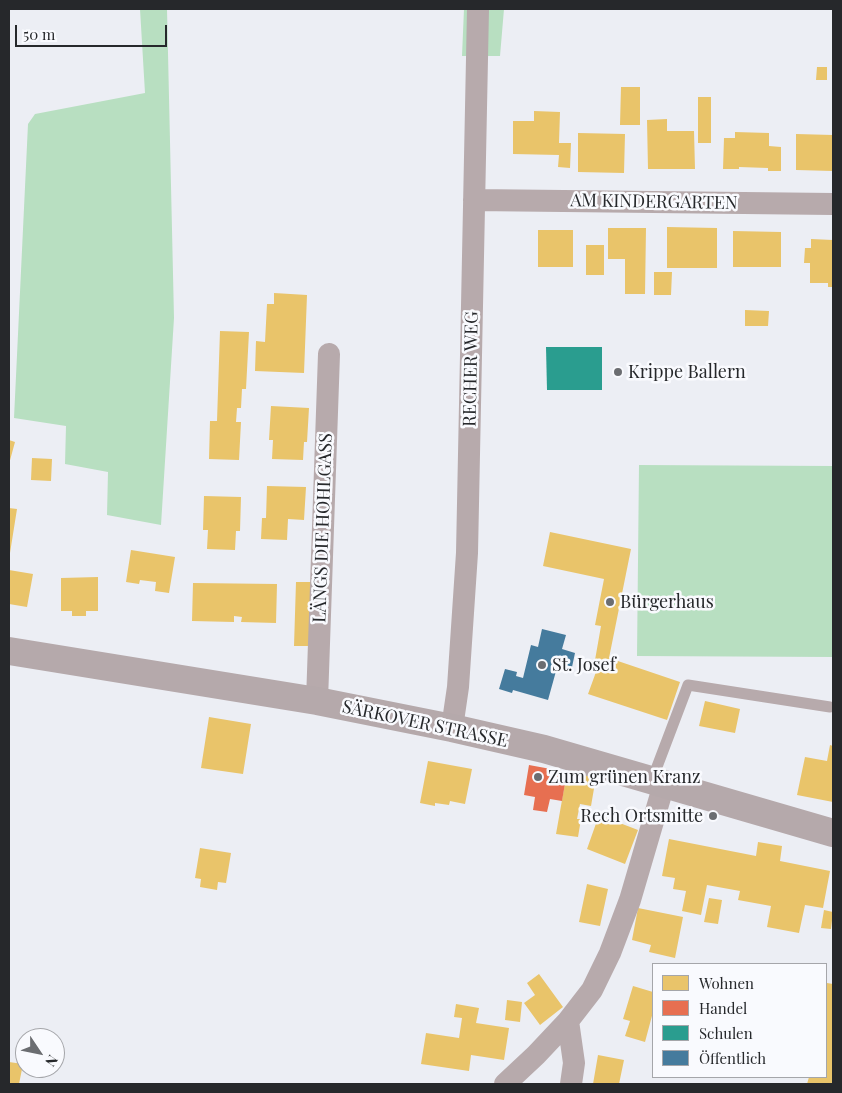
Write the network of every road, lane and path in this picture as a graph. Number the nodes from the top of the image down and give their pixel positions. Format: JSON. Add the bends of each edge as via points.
{"nodes":[{"id":1,"x":478,"y":9,"type":"edge"},
{"id":2,"x":474,"y":200,"type":"junction"},
{"id":3,"x":833,"y":204,"type":"edge"},
{"id":4,"x":329,"y":354,"type":"dead end"},
{"id":5,"x":9,"y":651,"type":"edge"},
{"id":6,"x":317,"y":702,"type":"junction"},
{"id":7,"x":830,"y":707,"type":"dead end"},
{"id":8,"x":452,"y":728,"type":"junction"},
{"id":9,"x":658,"y":782,"type":"junction"},
{"id":10,"x":833,"y":833,"type":"edge"},
{"id":11,"x":568,"y":1021,"type":"junction"},
{"id":12,"x":505,"y":1084,"type":"edge"},
{"id":13,"x":571,"y":1084,"type":"edge"}],
"edges":[{"from":1,"to":2,"type":"street","name":"RECHER WEG"},
{"from":2,"to":3,"type":"street","name":"AM KINDERGARTEN"},
{"from":2,"to":8,"type":"street","name":"RECHER WEG","via":[[467,553]]},
{"from":4,"to":6,"type":"street","name":"LÄNGS DIE HOHLGASS"},
{"from":5,"to":6,"type":"main road","name":"SÄRKOVER STRASSE"},
{"from":6,"to":8,"type":"main road","name":"SÄRKOVER STRASSE"},
{"from":7,"to":9,"type":"lane","via":[[688,685]]},
{"from":8,"to":9,"type":"main road","name":"SÄRKOVER STRASSE","via":[[544,749]]},
{"from":9,"to":10,"type":"main road","name":"SÄRKOVER STRASSE"},
{"from":9,"to":11,"type":"street","via":[[630,900],[592,990]]},
{"from":11,"to":12,"type":"street"},
{"from":11,"to":13,"type":"street","via":[[574,1063]]}]}
